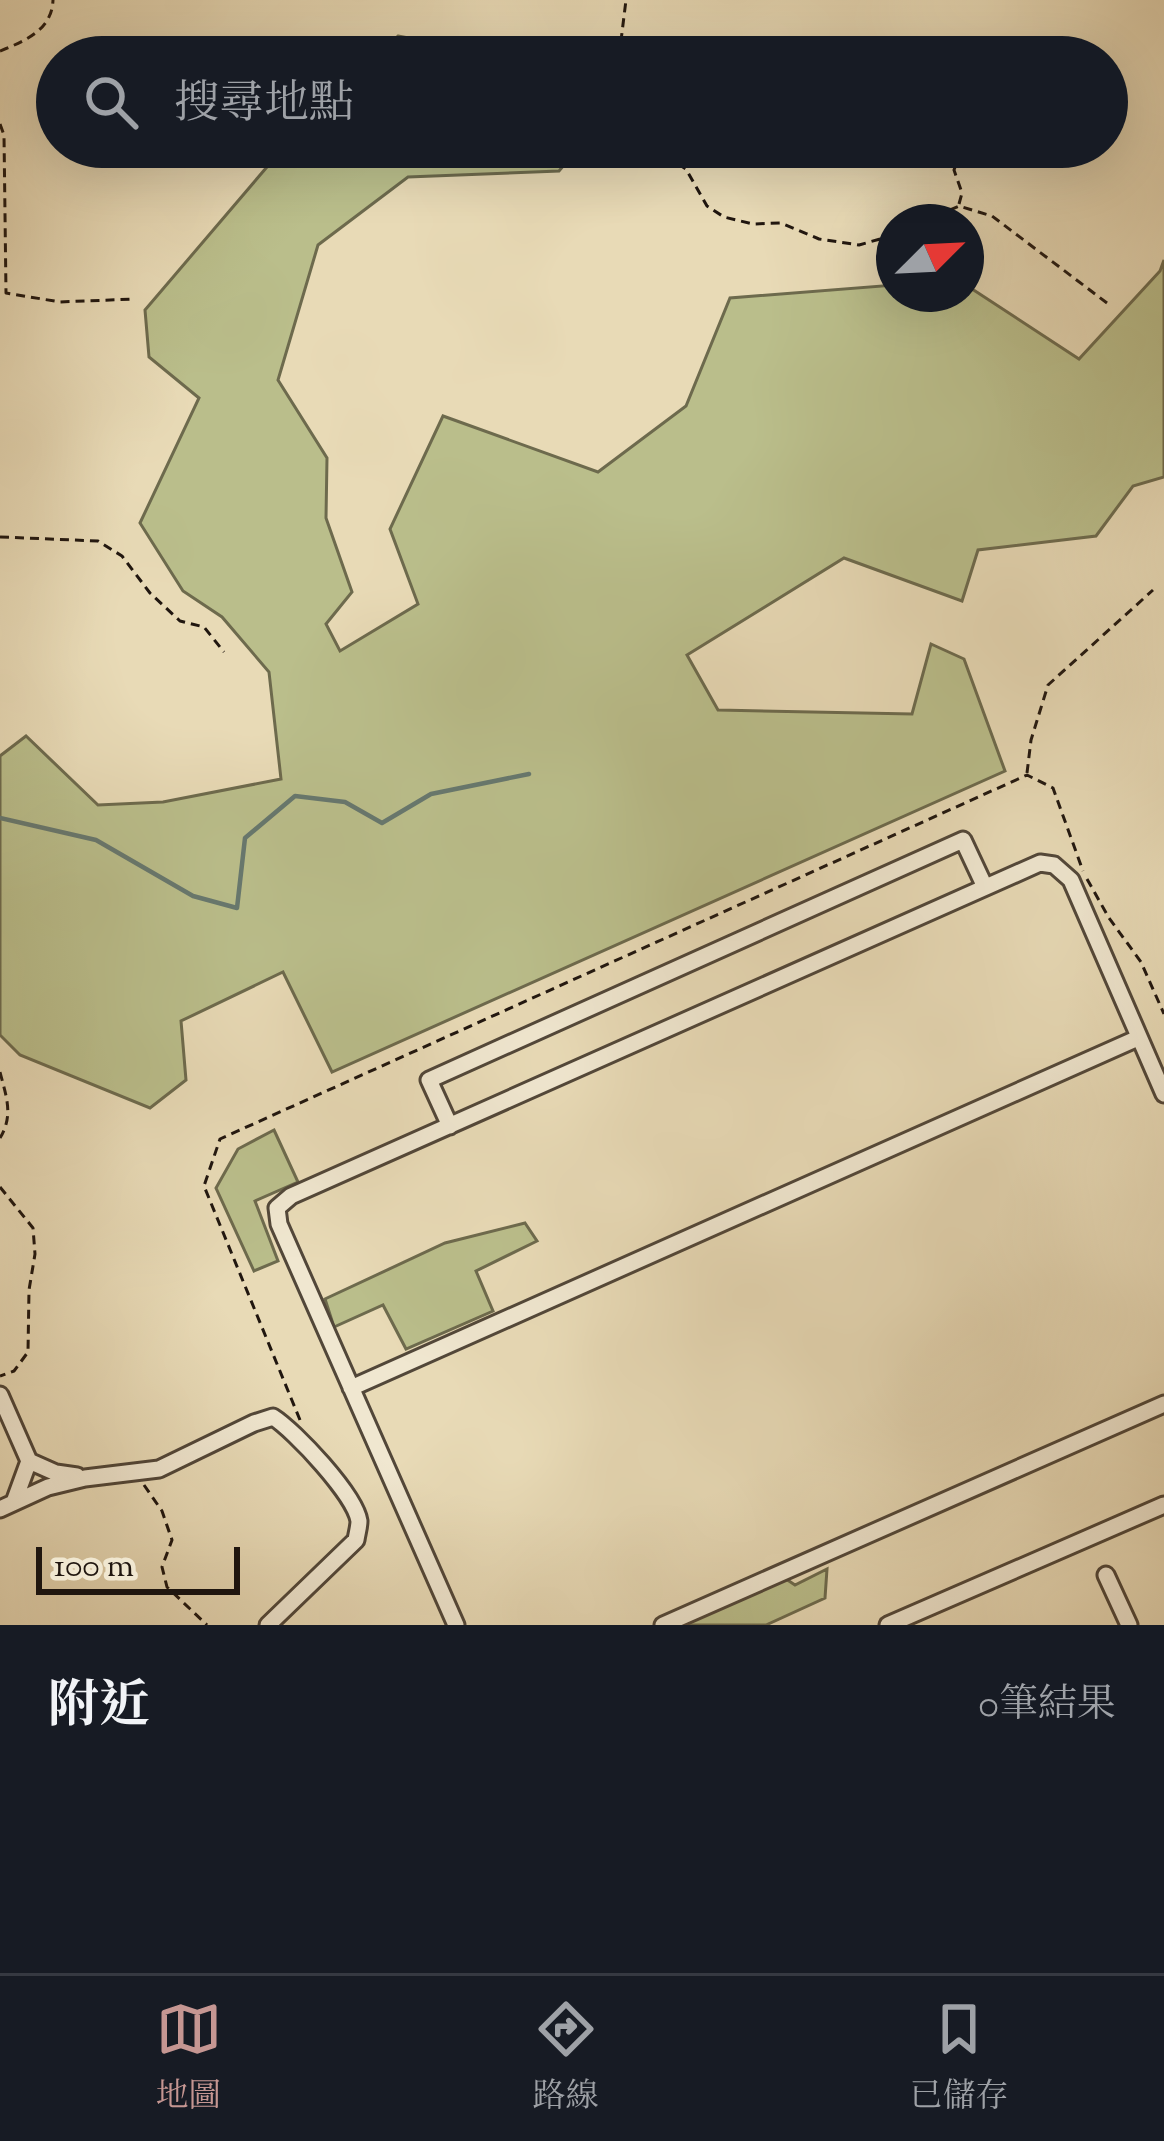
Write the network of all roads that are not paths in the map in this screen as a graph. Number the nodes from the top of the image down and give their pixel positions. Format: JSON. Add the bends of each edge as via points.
{"nodes":[{"id":1,"x":985,"y":887,"type":"junction"},
{"id":2,"x":1138,"y":1038,"type":"junction"},
{"id":3,"x":1164,"y":1094,"type":"edge"},
{"id":4,"x":450,"y":1126,"type":"junction"},
{"id":5,"x":351,"y":1388,"type":"junction"},
{"id":6,"x":0,"y":1395,"type":"edge"},
{"id":7,"x":1164,"y":1403,"type":"edge"},
{"id":8,"x":28,"y":1461,"type":"junction"},
{"id":9,"x":86,"y":1478,"type":"junction"},
{"id":10,"x":1164,"y":1505,"type":"edge"},
{"id":11,"x":7,"y":1506,"type":"edge"},
{"id":12,"x":1106,"y":1575,"type":"dead end"},
{"id":13,"x":268,"y":1625,"type":"edge"},
{"id":14,"x":456,"y":1625,"type":"edge"},
{"id":15,"x":663,"y":1625,"type":"edge"},
{"id":16,"x":888,"y":1625,"type":"edge"},
{"id":17,"x":1129,"y":1625,"type":"edge"}],
"edges":[{"from":1,"to":2,"type":"street","via":[[1040,863],[1071,880]]},
{"from":1,"to":4,"type":"street"},
{"from":1,"to":4,"type":"street","via":[[963,840],[429,1080]]},
{"from":2,"to":3,"type":"street"},
{"from":2,"to":5,"type":"street"},
{"from":4,"to":5,"type":"street","via":[[277,1208]]},
{"from":5,"to":14,"type":"street"},
{"from":6,"to":8,"type":"street"},
{"from":7,"to":15,"type":"street"},
{"from":8,"to":9,"type":"street"},
{"from":8,"to":11,"type":"street"},
{"from":9,"to":11,"type":"street"},
{"from":9,"to":13,"type":"street","via":[[159,1469],[273,1417],[287,1425],[359,1520],[356,1540]]},
{"from":10,"to":16,"type":"street"},
{"from":12,"to":17,"type":"street"}]}
